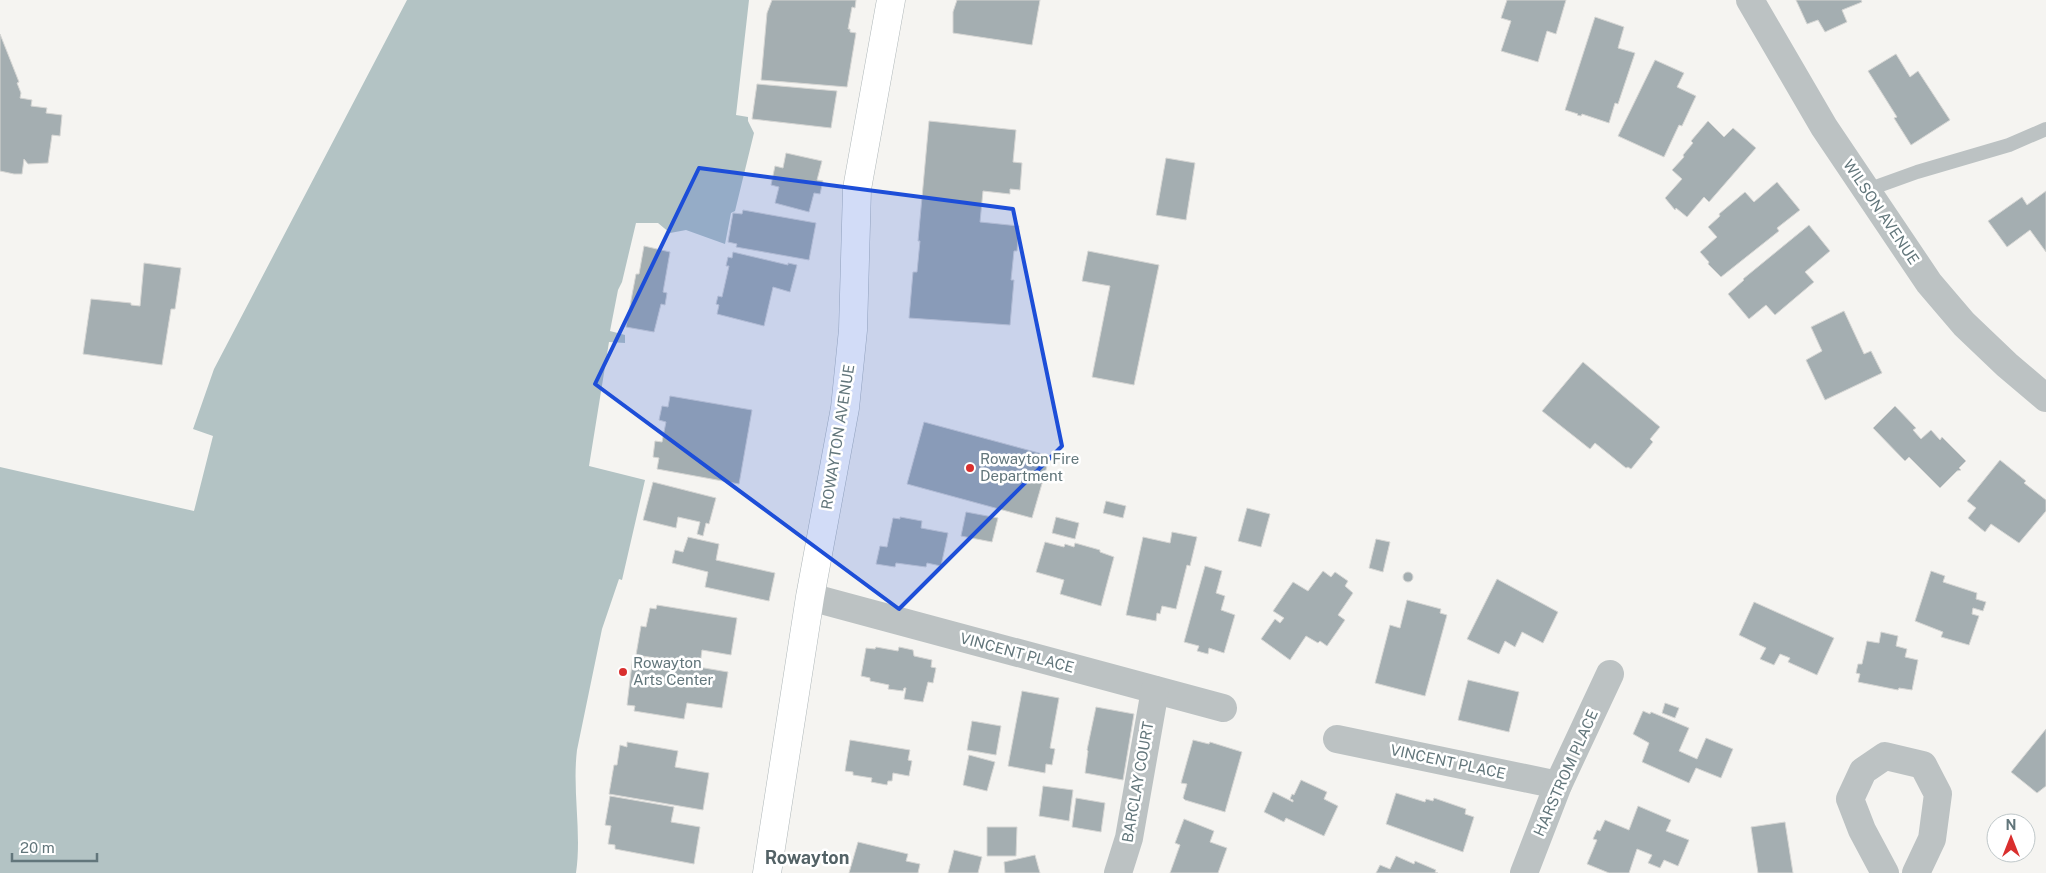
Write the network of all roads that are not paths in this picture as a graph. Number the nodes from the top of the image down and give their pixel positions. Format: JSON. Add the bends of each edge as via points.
{"nodes":[{"id":1,"x":891,"y":0,"type":"edge"},
{"id":2,"x":1750,"y":0,"type":"edge"},
{"id":3,"x":2046,"y":129,"type":"edge"},
{"id":4,"x":1867,"y":190,"type":"junction"},
{"id":5,"x":2046,"y":398,"type":"edge"},
{"id":6,"x":810,"y":597,"type":"junction"},
{"id":7,"x":1610,"y":674,"type":"dead end"},
{"id":8,"x":1155,"y":690,"type":"junction"},
{"id":9,"x":1223,"y":708,"type":"dead end"},
{"id":10,"x":1337,"y":739,"type":"dead end"},
{"id":11,"x":1558,"y":785,"type":"junction"},
{"id":12,"x":766,"y":873,"type":"edge"},
{"id":13,"x":1118,"y":873,"type":"edge"},
{"id":14,"x":1524,"y":873,"type":"edge"},
{"id":15,"x":1885,"y":873,"type":"edge"},
{"id":16,"x":1916,"y":873,"type":"edge"}],
"edges":[{"from":1,"to":6,"type":"main road","name":"ROWAYTON AVENUE","via":[[857,189],[853,330],[848,384]]},
{"from":2,"to":4,"type":"street","name":"WILSON AVENUE","via":[[1824,127]]},
{"from":3,"to":4,"type":"lane","via":[[2009,146]]},
{"from":4,"to":5,"type":"street","name":"WILSON AVENUE","via":[[1909,255],[1964,324]]},
{"from":6,"to":8,"type":"street","name":"VINCENT PLACE"},
{"from":6,"to":12,"type":"main road","name":"ROWAYTON AVENUE"},
{"from":7,"to":11,"type":"street","name":"HARSTROM PLACE"},
{"from":8,"to":9,"type":"street","name":"VINCENT PLACE"},
{"from":8,"to":13,"type":"street","name":"BARCLAY COURT","via":[[1130,838]]},
{"from":10,"to":11,"type":"street","name":"VINCENT PLACE"},
{"from":11,"to":14,"type":"street","name":"HARSTROM PLACE"},
{"from":15,"to":16,"type":"street","via":[[1850,799],[1864,771],[1884,756],[1923,765],[1938,794],[1932,840]]}]}
